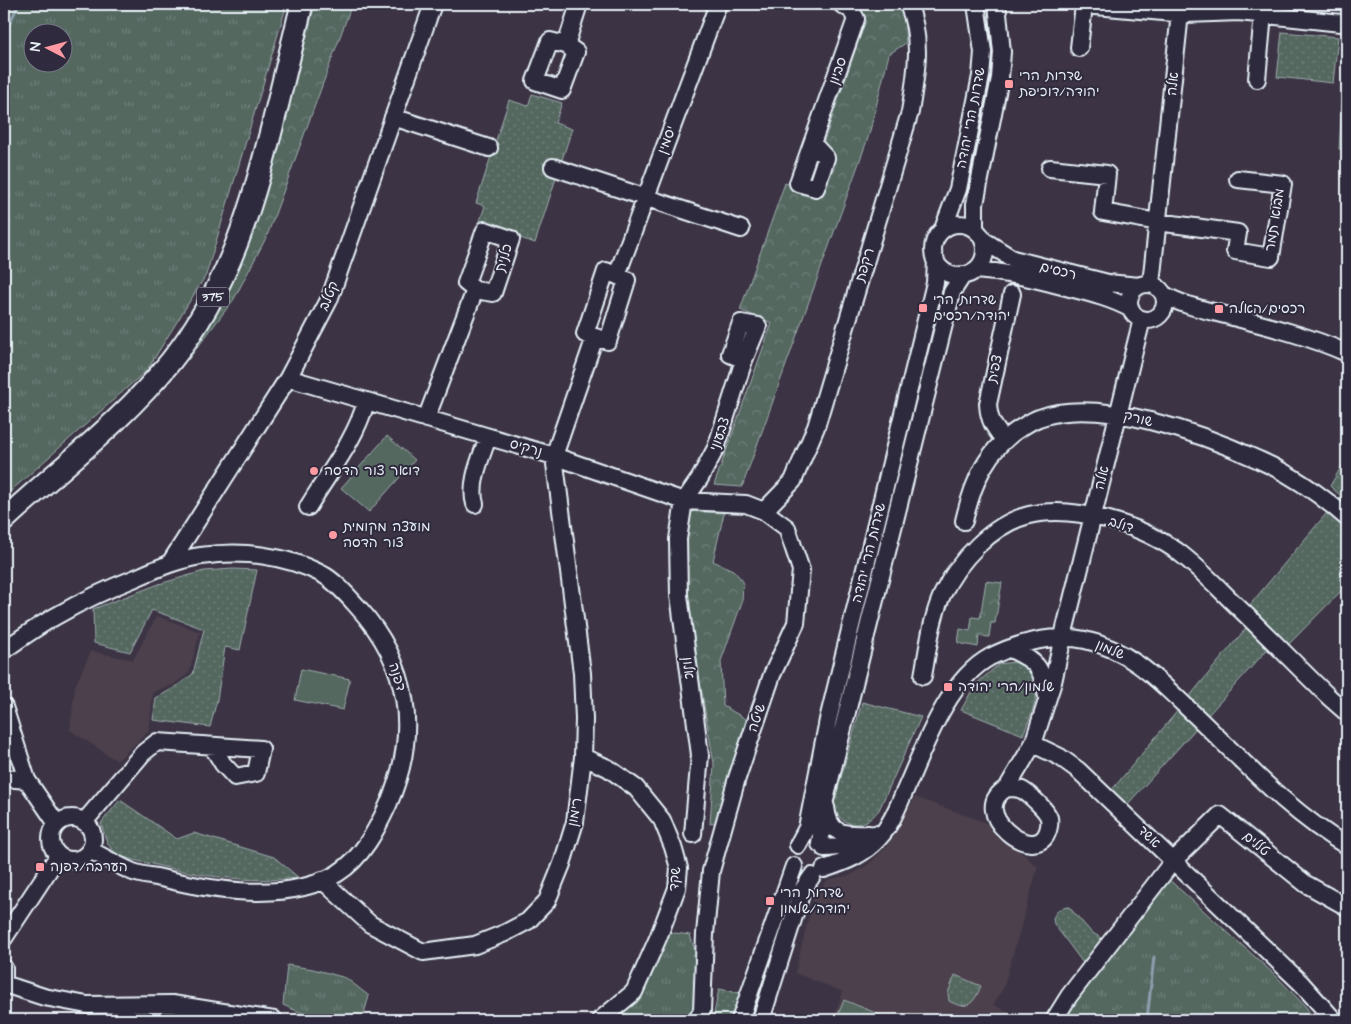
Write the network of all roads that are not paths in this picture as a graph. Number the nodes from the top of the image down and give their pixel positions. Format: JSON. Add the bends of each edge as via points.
{"nodes":[{"id":1,"x":302,"y":4,"type":"edge"},
{"id":2,"x":433,"y":4,"type":"edge"},
{"id":3,"x":579,"y":4,"type":"edge"},
{"id":4,"x":718,"y":4,"type":"edge"},
{"id":5,"x":841,"y":4,"type":"edge"},
{"id":6,"x":908,"y":4,"type":"edge"},
{"id":7,"x":976,"y":4,"type":"edge"},
{"id":8,"x":997,"y":4,"type":"edge"},
{"id":9,"x":1181,"y":9,"type":"edge"},
{"id":10,"x":1263,"y":14,"type":"junction"},
{"id":11,"x":1341,"y":22,"type":"dead end"},
{"id":12,"x":566,"y":45,"type":"dead end"},
{"id":13,"x":1079,"y":48,"type":"dead end"},
{"id":14,"x":1257,"y":80,"type":"dead end"},
{"id":15,"x":393,"y":117,"type":"junction"},
{"id":16,"x":813,"y":144,"type":"dead end"},
{"id":17,"x":489,"y":148,"type":"dead end"},
{"id":18,"x":553,"y":167,"type":"dead end"},
{"id":19,"x":1050,"y":168,"type":"dead end"},
{"id":20,"x":1238,"y":179,"type":"dead end"},
{"id":21,"x":646,"y":197,"type":"junction"},
{"id":22,"x":1158,"y":222,"type":"junction"},
{"id":23,"x":742,"y":229,"type":"dead end"},
{"id":24,"x":943,"y":230,"type":"junction"},
{"id":25,"x":979,"y":234,"type":"junction"},
{"id":26,"x":936,"y":260,"type":"junction"},
{"id":27,"x":969,"y":272,"type":"junction"},
{"id":28,"x":617,"y":275,"type":"junction"},
{"id":29,"x":1151,"y":288,"type":"junction"},
{"id":30,"x":475,"y":290,"type":"dead end"},
{"id":31,"x":1012,"y":294,"type":"dead end"},
{"id":32,"x":1205,"y":310,"type":"junction"},
{"id":33,"x":1162,"y":313,"type":"junction"},
{"id":34,"x":1136,"y":314,"type":"junction"},
{"id":35,"x":595,"y":337,"type":"junction"},
{"id":36,"x":1347,"y":353,"type":"edge"},
{"id":37,"x":744,"y":360,"type":"dead end"},
{"id":38,"x":288,"y":378,"type":"junction"},
{"id":39,"x":366,"y":402,"type":"junction"},
{"id":40,"x":1118,"y":414,"type":"junction"},
{"id":41,"x":426,"y":420,"type":"junction"},
{"id":42,"x":488,"y":437,"type":"junction"},
{"id":43,"x":1004,"y":440,"type":"junction"},
{"id":44,"x":554,"y":456,"type":"junction"},
{"id":45,"x":684,"y":501,"type":"junction"},
{"id":46,"x":475,"y":504,"type":"dead end"},
{"id":47,"x":308,"y":507,"type":"dead end"},
{"id":48,"x":764,"y":511,"type":"junction"},
{"id":49,"x":1092,"y":516,"type":"junction"},
{"id":50,"x":1347,"y":518,"type":"edge"},
{"id":51,"x":4,"y":520,"type":"edge"},
{"id":52,"x":964,"y":521,"type":"dead end"},
{"id":53,"x":170,"y":563,"type":"junction"},
{"id":54,"x":1062,"y":638,"type":"junction"},
{"id":55,"x":1010,"y":649,"type":"junction"},
{"id":56,"x":4,"y":650,"type":"edge"},
{"id":57,"x":923,"y":676,"type":"dead end"},
{"id":58,"x":1048,"y":701,"type":"junction"},
{"id":59,"x":4,"y":707,"type":"edge"},
{"id":60,"x":1347,"y":713,"type":"edge"},
{"id":61,"x":1033,"y":744,"type":"junction"},
{"id":62,"x":212,"y":746,"type":"dead end"},
{"id":63,"x":583,"y":757,"type":"junction"},
{"id":64,"x":4,"y":778,"type":"edge"},
{"id":65,"x":27,"y":780,"type":"junction"},
{"id":66,"x":1014,"y":789,"type":"dead end"},
{"id":67,"x":825,"y":800,"type":"junction"},
{"id":68,"x":895,"y":812,"type":"junction"},
{"id":69,"x":84,"y":822,"type":"junction"},
{"id":70,"x":57,"y":824,"type":"junction"},
{"id":71,"x":693,"y":834,"type":"dead end"},
{"id":72,"x":874,"y":834,"type":"junction"},
{"id":73,"x":798,"y":845,"type":"junction"},
{"id":74,"x":822,"y":846,"type":"junction"},
{"id":75,"x":1347,"y":846,"type":"edge"},
{"id":76,"x":90,"y":850,"type":"junction"},
{"id":77,"x":58,"y":856,"type":"junction"},
{"id":78,"x":1173,"y":861,"type":"junction"},
{"id":79,"x":794,"y":866,"type":"junction"},
{"id":80,"x":818,"y":872,"type":"junction"},
{"id":81,"x":322,"y":880,"type":"junction"},
{"id":82,"x":1347,"y":907,"type":"edge"},
{"id":83,"x":4,"y":938,"type":"edge"},
{"id":84,"x":4,"y":968,"type":"edge"},
{"id":85,"x":4,"y":978,"type":"edge"},
{"id":86,"x":4,"y":984,"type":"edge"},
{"id":87,"x":274,"y":1020,"type":"edge"},
{"id":88,"x":600,"y":1020,"type":"edge"},
{"id":89,"x":696,"y":1020,"type":"edge"},
{"id":90,"x":740,"y":1020,"type":"edge"},
{"id":91,"x":761,"y":1020,"type":"edge"},
{"id":92,"x":1054,"y":1020,"type":"edge"},
{"id":93,"x":1334,"y":1020,"type":"edge"}],
"edges":[{"from":1,"to":51,"type":"main road","number":"375","via":[[257,186],[236,245],[210,302],[172,361],[142,394]]},
{"from":2,"to":15,"type":"street","name":"קטלב"},
{"from":3,"to":12,"type":"street"},
{"from":4,"to":21,"type":"street","name":"יסמין"},
{"from":5,"to":16,"type":"street","name":"סביון","via":[[851,10],[856,19]]},
{"from":6,"to":48,"type":"street","name":"רקפת","via":[[918,39],[910,112],[816,427],[794,481]]},
{"from":7,"to":24,"type":"street","name":"שדרות הרי יהודה","via":[[982,46],[981,76],[958,188]]},
{"from":8,"to":25,"type":"street","name":"שדרות הרי יהודה","via":[[1002,52],[1000,78],[975,204]]},
{"from":9,"to":10,"type":"street"},
{"from":9,"to":13,"type":"street","via":[[1084,5]]},
{"from":9,"to":22,"type":"street","name":"אלה"},
{"from":10,"to":11,"type":"street"},
{"from":10,"to":14,"type":"street"},
{"from":15,"to":17,"type":"street"},
{"from":15,"to":38,"type":"street","name":"קטלב","via":[[329,300]]},
{"from":18,"to":21,"type":"street"},
{"from":19,"to":22,"type":"street","via":[[1107,174],[1103,212]]},
{"from":20,"to":22,"type":"street","name":"מבוא תמר","via":[[1284,184],[1270,257],[1235,252],[1238,233]]},
{"from":21,"to":23,"type":"street"},
{"from":21,"to":28,"type":"street","name":"יסמין"},
{"from":22,"to":29,"type":"street","name":"אלה"},
{"from":24,"to":25,"type":"street","via":[[962,224]]},
{"from":24,"to":26,"type":"street","via":[[933,247]]},
{"from":25,"to":27,"type":"street","via":[[984,246],[983,259]]},
{"from":25,"to":29,"type":"street","name":"רכסים","via":[[1013,259],[1108,283]]},
{"from":26,"to":27,"type":"street","via":[[950,274]]},
{"from":26,"to":73,"type":"street","name":"שדרות הרי יהודה","via":[[934,283],[828,720],[807,828]]},
{"from":27,"to":34,"type":"street","name":"רכסים","via":[[1005,272],[1090,293],[1112,300]]},
{"from":27,"to":67,"type":"street","name":"שדרות הרי יהודה","via":[[952,292]]},
{"from":28,"to":35,"type":"street","via":[[606,271],[585,334]]},
{"from":28,"to":35,"type":"street","via":[[627,280],[608,341]]},
{"from":29,"to":32,"type":"street","name":"רכסים"},
{"from":29,"to":33,"type":"street","via":[[1165,306]]},
{"from":29,"to":34,"type":"street","via":[[1134,290],[1130,297]]},
{"from":30,"to":41,"type":"street"},
{"from":31,"to":43,"type":"street","name":"צפית","via":[[988,404],[988,417]]},
{"from":32,"to":33,"type":"street","name":"רכסים","via":[[1180,309]]},
{"from":32,"to":36,"type":"street","name":"רכסים","via":[[1281,329]]},
{"from":33,"to":34,"type":"street","via":[[1151,320]]},
{"from":34,"to":40,"type":"street","name":"אלה"},
{"from":35,"to":44,"type":"street"},
{"from":37,"to":45,"type":"street","name":"צבעוני","via":[[716,448]]},
{"from":38,"to":39,"type":"street","name":"נרקיס"},
{"from":38,"to":53,"type":"street","name":"קטלב"},
{"from":39,"to":41,"type":"street","name":"נרקיס"},
{"from":39,"to":47,"type":"street","via":[[353,438]]},
{"from":40,"to":43,"type":"street","name":"שורק","via":[[1059,412],[1037,418]]},
{"from":40,"to":49,"type":"street","name":"אלה"},
{"from":40,"to":50,"type":"street","name":"שורק","via":[[1189,433],[1260,460],[1329,502]]},
{"from":41,"to":42,"type":"street","name":"נרקיס"},
{"from":42,"to":44,"type":"street","name":"נרקיס"},
{"from":42,"to":46,"type":"street","via":[[473,484]]},
{"from":43,"to":52,"type":"street","name":"שורק","via":[[985,462],[975,482]]},
{"from":44,"to":45,"type":"street","name":"נרקיס"},
{"from":44,"to":63,"type":"street","name":"רימון","via":[[582,673]]},
{"from":45,"to":48,"type":"street","name":"שיטה","via":[[746,504]]},
{"from":45,"to":71,"type":"street","name":"אלון","via":[[678,539],[679,595],[700,755]]},
{"from":48,"to":89,"type":"street","name":"שיטה","via":[[787,528],[801,570],[796,623],[772,675],[737,778],[712,871],[702,1011]]},
{"from":49,"to":54,"type":"street","name":"אלה"},
{"from":49,"to":57,"type":"street","name":"דולב","via":[[1046,512],[1029,515],[1007,523],[974,551],[955,572],[942,596],[931,629]]},
{"from":49,"to":60,"type":"street","name":"דולב","via":[[1127,525],[1176,551],[1200,570]]},
{"from":53,"to":56,"type":"street","name":"דפנה","via":[[56,616]]},
{"from":53,"to":81,"type":"street","name":"דפנה","via":[[227,554],[268,555],[292,561],[324,575],[346,594],[370,620],[388,651],[402,684],[407,724],[404,757],[379,826],[362,850],[339,872]]},
{"from":54,"to":55,"type":"street","name":"שלמון"},
{"from":54,"to":58,"type":"street"},
{"from":54,"to":75,"type":"street","name":"שלמון","via":[[1106,646],[1149,671],[1274,790],[1315,825]]},
{"from":55,"to":58,"type":"street","via":[[1038,667],[1044,678]]},
{"from":55,"to":68,"type":"street","name":"שלמון","via":[[990,657],[960,681],[938,718]]},
{"from":58,"to":61,"type":"street"},
{"from":59,"to":65,"type":"street"},
{"from":61,"to":66,"type":"street","via":[[1019,767]]},
{"from":61,"to":78,"type":"street","name":"אשד","via":[[1078,770]]},
{"from":62,"to":69,"type":"street","via":[[157,742],[143,753]]},
{"from":63,"to":81,"type":"street","name":"רימון","via":[[575,822],[547,901],[528,921],[505,933],[476,945],[423,952],[370,924]]},
{"from":63,"to":88,"type":"street","name":"שקד","via":[[608,768],[636,788],[662,820],[679,868],[677,888],[634,992]]},
{"from":64,"to":65,"type":"street"},
{"from":65,"to":70,"type":"street"},
{"from":67,"to":72,"type":"street","via":[[827,819],[838,831],[853,835]]},
{"from":67,"to":74,"type":"street","name":"שדרות הרי יהודה"},
{"from":68,"to":72,"type":"street","name":"שלמון"},
{"from":68,"to":80,"type":"street","name":"שלמון","via":[[880,838],[867,849],[854,858]]},
{"from":69,"to":70,"type":"street","via":[[70,818]]},
{"from":69,"to":76,"type":"street","via":[[93,838]]},
{"from":70,"to":77,"type":"street","via":[[50,836]]},
{"from":72,"to":74,"type":"street","name":"שלמון","via":[[846,846]]},
{"from":73,"to":74,"type":"street","via":[[809,840]]},
{"from":73,"to":79,"type":"street","name":"שדרות הרי יהודה","via":[[792,855]]},
{"from":74,"to":80,"type":"street","name":"שדרות הרי יהודה","via":[[827,858]]},
{"from":76,"to":77,"type":"street","via":[[75,861]]},
{"from":76,"to":81,"type":"street","name":"דפנה","via":[[133,872],[227,890],[271,891],[308,886]]},
{"from":77,"to":83,"type":"street"},
{"from":78,"to":82,"type":"street","name":"טללים","via":[[1220,815],[1306,884]]},
{"from":78,"to":92,"type":"street"},
{"from":78,"to":93,"type":"street","name":"אשד","via":[[1301,983]]},
{"from":79,"to":80,"type":"street","via":[[802,874]]},
{"from":79,"to":90,"type":"street","name":"שדרות הרי יהודה"},
{"from":80,"to":91,"type":"street","name":"שדרות הרי יהודה","via":[[802,891]]},
{"from":84,"to":85,"type":"street"},
{"from":86,"to":87,"type":"street","via":[[44,997],[88,1005],[172,1004]]}]}
